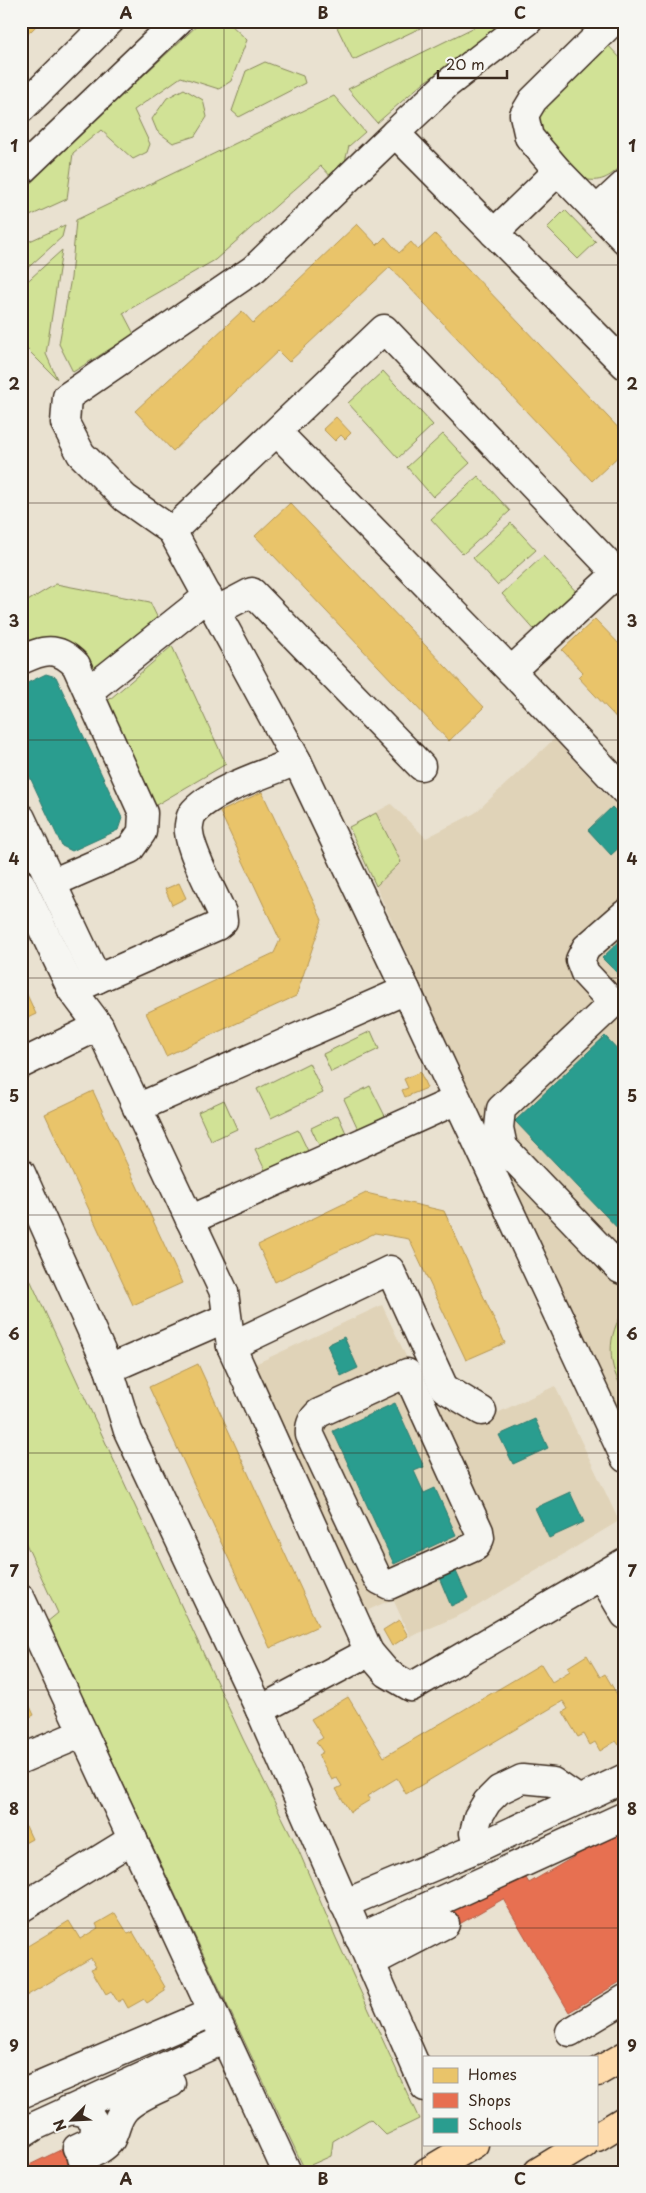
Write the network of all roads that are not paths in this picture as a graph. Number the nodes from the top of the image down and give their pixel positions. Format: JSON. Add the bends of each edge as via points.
{"nodes":[{"id":1,"x":110,"y":21,"type":"edge"},
{"id":2,"x":178,"y":21,"type":"edge"},
{"id":3,"x":528,"y":21,"type":"edge"},
{"id":4,"x":614,"y":21,"type":"edge"},
{"id":5,"x":21,"y":109,"type":"edge"},
{"id":6,"x":396,"y":133,"type":"junction"},
{"id":7,"x":21,"y":171,"type":"edge"},
{"id":8,"x":558,"y":171,"type":"junction"},
{"id":9,"x":625,"y":184,"type":"edge"},
{"id":10,"x":596,"y":211,"type":"junction"},
{"id":11,"x":494,"y":233,"type":"junction"},
{"id":12,"x":625,"y":240,"type":"edge"},
{"id":13,"x":625,"y":365,"type":"edge"},
{"id":14,"x":277,"y":432,"type":"junction"},
{"id":15,"x":172,"y":531,"type":"junction"},
{"id":16,"x":621,"y":577,"type":"edge"},
{"id":17,"x":212,"y":603,"type":"junction"},
{"id":18,"x":21,"y":660,"type":"edge"},
{"id":19,"x":511,"y":671,"type":"junction"},
{"id":20,"x":89,"y":691,"type":"junction"},
{"id":21,"x":297,"y":761,"type":"junction"},
{"id":22,"x":421,"y":766,"type":"dead end"},
{"id":23,"x":625,"y":791,"type":"edge"},
{"id":24,"x":21,"y":818,"type":"edge"},
{"id":25,"x":52,"y":883,"type":"junction"},
{"id":26,"x":21,"y":884,"type":"edge"},
{"id":27,"x":625,"y":914,"type":"edge"},
{"id":28,"x":97,"y":979,"type":"junction"},
{"id":29,"x":72,"y":990,"type":"junction"},
{"id":30,"x":406,"y":990,"type":"junction"},
{"id":31,"x":619,"y":1009,"type":"edge"},
{"id":32,"x":99,"y":1026,"type":"junction"},
{"id":33,"x":21,"y":1064,"type":"edge"},
{"id":34,"x":457,"y":1100,"type":"junction"},
{"id":35,"x":137,"y":1108,"type":"junction"},
{"id":36,"x":516,"y":1161,"type":"junction"},
{"id":37,"x":491,"y":1172,"type":"junction"},
{"id":38,"x":21,"y":1173,"type":"edge"},
{"id":39,"x":190,"y":1220,"type":"junction"},
{"id":40,"x":625,"y":1271,"type":"edge"},
{"id":41,"x":226,"y":1318,"type":"junction"},
{"id":42,"x":231,"y":1346,"type":"junction"},
{"id":43,"x":110,"y":1369,"type":"junction"},
{"id":44,"x":482,"y":1411,"type":"dead end"},
{"id":45,"x":625,"y":1458,"type":"edge"},
{"id":46,"x":326,"y":1469,"type":"junction"},
{"id":47,"x":293,"y":1484,"type":"junction"},
{"id":48,"x":625,"y":1562,"type":"edge"},
{"id":49,"x":602,"y":1576,"type":"junction"},
{"id":50,"x":21,"y":1599,"type":"edge"},
{"id":51,"x":625,"y":1615,"type":"edge"},
{"id":52,"x":369,"y":1652,"type":"junction"},
{"id":53,"x":260,"y":1710,"type":"junction"},
{"id":54,"x":83,"y":1733,"type":"junction"},
{"id":55,"x":21,"y":1759,"type":"edge"},
{"id":56,"x":625,"y":1778,"type":"edge"},
{"id":57,"x":579,"y":1800,"type":"junction"},
{"id":58,"x":625,"y":1816,"type":"edge"},
{"id":59,"x":133,"y":1839,"type":"junction"},
{"id":60,"x":477,"y":1848,"type":"junction"},
{"id":61,"x":344,"y":1904,"type":"junction"},
{"id":62,"x":21,"y":1908,"type":"edge"},
{"id":63,"x":445,"y":1924,"type":"dead end"},
{"id":64,"x":359,"y":1938,"type":"junction"},
{"id":65,"x":370,"y":1963,"type":"junction"},
{"id":66,"x":625,"y":1999,"type":"edge"},
{"id":67,"x":213,"y":2012,"type":"junction"},
{"id":68,"x":570,"y":2032,"type":"dead end"},
{"id":69,"x":229,"y":2046,"type":"junction"},
{"id":70,"x":625,"y":2056,"type":"edge"},
{"id":71,"x":598,"y":2071,"type":"edge"},
{"id":72,"x":423,"y":2082,"type":"edge"},
{"id":73,"x":21,"y":2094,"type":"edge"},
{"id":74,"x":68,"y":2110,"type":"junction"},
{"id":75,"x":625,"y":2120,"type":"edge"},
{"id":76,"x":21,"y":2135,"type":"edge"},
{"id":77,"x":598,"y":2136,"type":"edge"},
{"id":78,"x":581,"y":2146,"type":"edge"},
{"id":79,"x":459,"y":2148,"type":"edge"},
{"id":80,"x":287,"y":2172,"type":"edge"},
{"id":81,"x":427,"y":2172,"type":"edge"},
{"id":82,"x":538,"y":2172,"type":"edge"}],
"edges":[{"from":1,"to":5,"type":"lane"},
{"from":2,"to":7,"type":"lane"},
{"from":3,"to":6,"type":"lane","via":[[447,84]]},
{"from":4,"to":8,"type":"lane","via":[[533,100],[524,115],[529,137]]},
{"from":6,"to":11,"type":"lane"},
{"from":6,"to":15,"type":"lane","via":[[254,268],[67,397],[65,424],[81,454],[125,498]]},
{"from":8,"to":10,"type":"lane"},
{"from":8,"to":11,"type":"lane"},
{"from":9,"to":10,"type":"lane"},
{"from":10,"to":12,"type":"lane"},
{"from":11,"to":13,"type":"lane"},
{"from":14,"to":15,"type":"lane"},
{"from":14,"to":16,"type":"lane","via":[[384,329]]},
{"from":14,"to":19,"type":"lane"},
{"from":15,"to":17,"type":"lane"},
{"from":16,"to":19,"type":"lane"},
{"from":17,"to":20,"type":"lane"},
{"from":17,"to":21,"type":"lane"},
{"from":17,"to":22,"type":"lane","via":[[252,592]]},
{"from":18,"to":20,"type":"lane","via":[[41,651],[63,654],[76,665]]},
{"from":19,"to":23,"type":"lane"},
{"from":20,"to":25,"type":"lane","via":[[140,804],[144,823],[142,832],[130,849]]},
{"from":21,"to":28,"type":"lane","via":[[220,793],[191,815],[189,832],[192,846],[223,921]]},
{"from":21,"to":30,"type":"lane"},
{"from":24,"to":25,"type":"lane"},
{"from":25,"to":28,"type":"lane"},
{"from":26,"to":29,"type":"lane"},
{"from":27,"to":31,"type":"lane","via":[[586,948],[580,960],[585,973]]},
{"from":28,"to":29,"type":"lane"},
{"from":29,"to":32,"type":"lane"},
{"from":30,"to":34,"type":"lane"},
{"from":30,"to":35,"type":"lane"},
{"from":31,"to":36,"type":"lane","via":[[500,1109],[503,1147]]},
{"from":32,"to":33,"type":"lane"},
{"from":32,"to":35,"type":"lane"},
{"from":34,"to":37,"type":"lane"},
{"from":34,"to":39,"type":"lane"},
{"from":35,"to":39,"type":"lane"},
{"from":36,"to":37,"type":"lane"},
{"from":36,"to":40,"type":"lane"},
{"from":37,"to":45,"type":"lane"},
{"from":38,"to":43,"type":"lane"},
{"from":39,"to":41,"type":"lane","via":[[224,1292]]},
{"from":41,"to":42,"type":"lane"},
{"from":41,"to":43,"type":"lane"},
{"from":42,"to":44,"type":"lane","via":[[390,1270],[444,1388]]},
{"from":42,"to":47,"type":"lane"},
{"from":43,"to":53,"type":"lane","via":[[128,1431]]},
{"from":46,"to":46,"type":"lane","via":[[310,1435],[310,1424],[314,1418],[407,1372],[480,1531],[478,1542],[476,1546],[395,1584],[384,1584],[376,1575]]},
{"from":46,"to":47,"type":"lane"},
{"from":47,"to":52,"type":"lane"},
{"from":48,"to":49,"type":"lane"},
{"from":49,"to":51,"type":"lane"},
{"from":49,"to":52,"type":"lane","via":[[411,1687],[387,1673]]},
{"from":50,"to":54,"type":"lane"},
{"from":52,"to":53,"type":"lane"},
{"from":53,"to":61,"type":"lane"},
{"from":54,"to":55,"type":"lane"},
{"from":54,"to":59,"type":"lane"},
{"from":56,"to":57,"type":"lane"},
{"from":57,"to":60,"type":"lane"},
{"from":57,"to":60,"type":"lane","via":[[553,1782],[522,1779],[499,1790],[487,1802],[474,1833]]},
{"from":58,"to":64,"type":"lane"},
{"from":59,"to":62,"type":"lane"},
{"from":59,"to":67,"type":"lane"},
{"from":60,"to":61,"type":"lane"},
{"from":61,"to":64,"type":"lane"},
{"from":63,"to":65,"type":"lane"},
{"from":64,"to":65,"type":"lane"},
{"from":65,"to":72,"type":"lane"},
{"from":66,"to":68,"type":"lane"},
{"from":67,"to":69,"type":"lane"},
{"from":67,"to":73,"type":"lane"},
{"from":69,"to":74,"type":"lane"},
{"from":69,"to":74,"type":"lane","via":[[126,2108],[116,2121],[111,2138],[101,2149],[80,2153],[92,2140],[94,2124],[90,2115]]},
{"from":69,"to":80,"type":"lane"},
{"from":70,"to":71,"type":"main road"},
{"from":74,"to":76,"type":"lane"},
{"from":75,"to":77,"type":"main road"},
{"from":78,"to":82,"type":"main road"},
{"from":79,"to":81,"type":"main road"}]}
